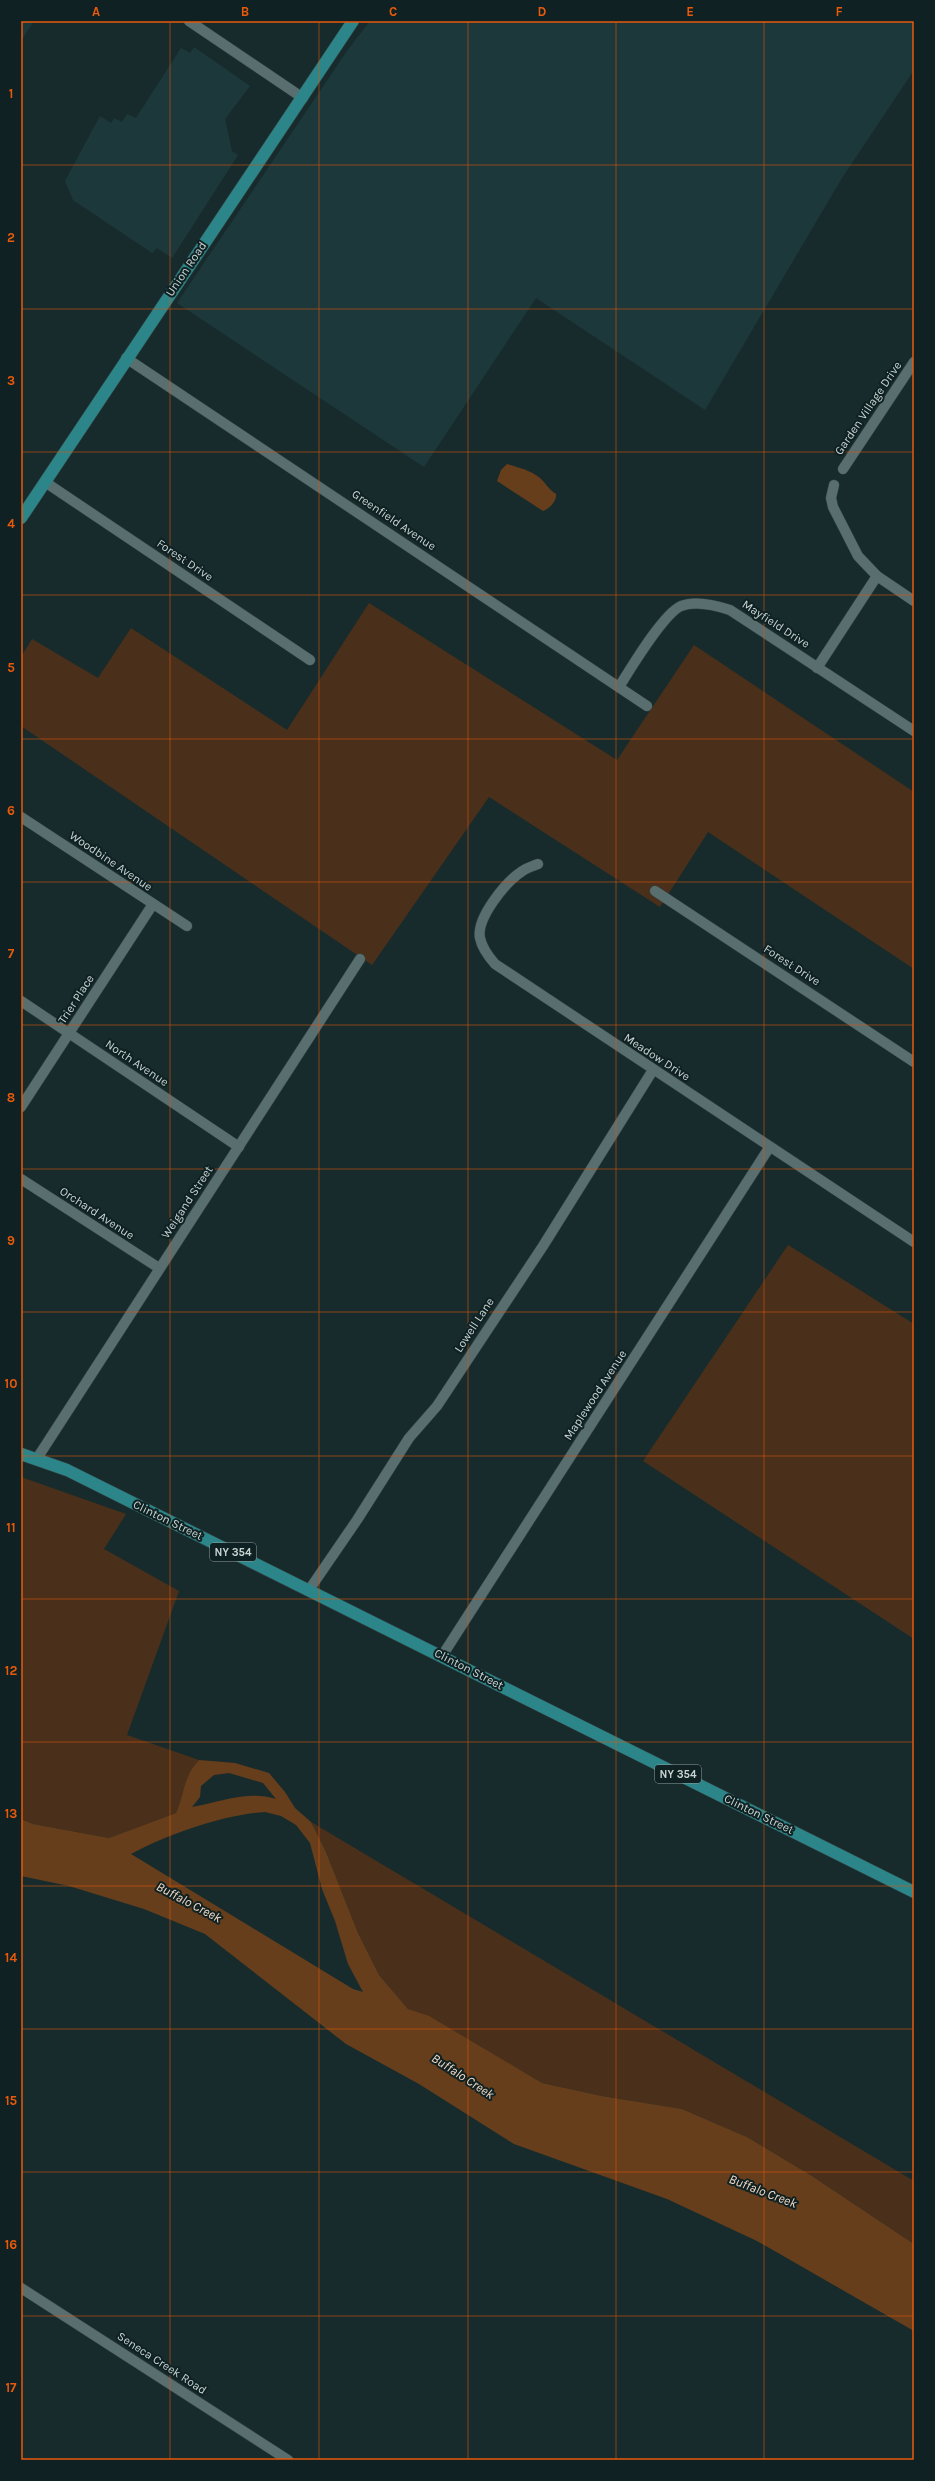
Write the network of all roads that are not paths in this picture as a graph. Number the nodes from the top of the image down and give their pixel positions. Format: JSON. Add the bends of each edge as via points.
{"nodes":[{"id":1,"x":189,"y":21,"type":"edge"},
{"id":2,"x":353,"y":21,"type":"edge"},
{"id":3,"x":303,"y":98,"type":"junction"},
{"id":4,"x":126,"y":358,"type":"junction"},
{"id":5,"x":914,"y":362,"type":"edge"},
{"id":6,"x":843,"y":469,"type":"dead end"},
{"id":7,"x":44,"y":482,"type":"junction"},
{"id":8,"x":834,"y":485,"type":"dead end"},
{"id":9,"x":21,"y":518,"type":"edge"},
{"id":10,"x":877,"y":576,"type":"junction"},
{"id":11,"x":914,"y":601,"type":"edge"},
{"id":12,"x":310,"y":660,"type":"dead end"},
{"id":13,"x":817,"y":668,"type":"junction"},
{"id":14,"x":619,"y":687,"type":"junction"},
{"id":15,"x":647,"y":706,"type":"dead end"},
{"id":16,"x":914,"y":731,"type":"edge"},
{"id":17,"x":21,"y":817,"type":"edge"},
{"id":18,"x":538,"y":864,"type":"dead end"},
{"id":19,"x":655,"y":890,"type":"dead end"},
{"id":20,"x":152,"y":904,"type":"junction"},
{"id":21,"x":187,"y":926,"type":"dead end"},
{"id":22,"x":360,"y":959,"type":"dead end"},
{"id":23,"x":21,"y":1001,"type":"edge"},
{"id":24,"x":70,"y":1033,"type":"junction"},
{"id":25,"x":914,"y":1062,"type":"edge"},
{"id":26,"x":653,"y":1070,"type":"junction"},
{"id":27,"x":21,"y":1107,"type":"edge"},
{"id":28,"x":239,"y":1146,"type":"junction"},
{"id":29,"x":770,"y":1148,"type":"junction"},
{"id":30,"x":21,"y":1179,"type":"edge"},
{"id":31,"x":914,"y":1242,"type":"edge"},
{"id":32,"x":159,"y":1268,"type":"junction"},
{"id":33,"x":21,"y":1454,"type":"edge"},
{"id":34,"x":36,"y":1460,"type":"junction"},
{"id":35,"x":309,"y":1590,"type":"junction"},
{"id":36,"x":442,"y":1656,"type":"junction"},
{"id":37,"x":914,"y":1892,"type":"edge"},
{"id":38,"x":21,"y":2288,"type":"edge"},
{"id":39,"x":288,"y":2460,"type":"edge"}],
"edges":[{"from":1,"to":3,"type":"street"},
{"from":2,"to":3,"type":"main road","name":"Union Road"},
{"from":3,"to":4,"type":"main road","name":"Union Road"},
{"from":4,"to":7,"type":"main road","name":"Union Road"},
{"from":4,"to":14,"type":"street","name":"Greenfield Avenue"},
{"from":5,"to":6,"type":"street","name":"Garden Village Drive"},
{"from":7,"to":9,"type":"main road","name":"Union Road"},
{"from":7,"to":12,"type":"street","name":"Forest Drive"},
{"from":8,"to":10,"type":"street","via":[[831,498],[833,507],[845,533],[858,556]]},
{"from":10,"to":11,"type":"street"},
{"from":10,"to":13,"type":"street"},
{"from":13,"to":14,"type":"street","name":"Mayfield Drive","via":[[730,610],[712,604],[693,604],[680,606],[669,616]]},
{"from":13,"to":16,"type":"street","name":"Mayfield Drive"},
{"from":14,"to":15,"type":"street","name":"Greenfield Avenue"},
{"from":17,"to":20,"type":"street","name":"Woodbine Avenue"},
{"from":18,"to":26,"type":"street","name":"Meadow Drive","via":[[522,871],[500,892],[484,917],[479,936],[485,952],[495,964]]},
{"from":19,"to":25,"type":"street","name":"Forest Drive"},
{"from":20,"to":21,"type":"street","name":"Woodbine Avenue"},
{"from":20,"to":24,"type":"street","name":"Trier Place"},
{"from":22,"to":28,"type":"street","name":"Weigand Street"},
{"from":23,"to":24,"type":"street","name":"North Avenue"},
{"from":24,"to":27,"type":"street","name":"Trier Place"},
{"from":24,"to":28,"type":"street","name":"North Avenue"},
{"from":26,"to":29,"type":"street","name":"Meadow Drive"},
{"from":26,"to":35,"type":"street","name":"Lowell Lane","via":[[543,1246],[437,1406],[408,1438],[357,1520]]},
{"from":28,"to":32,"type":"street","name":"Weigand Street"},
{"from":29,"to":31,"type":"street","name":"Meadow Drive"},
{"from":29,"to":36,"type":"street","name":"Maplewood Avenue"},
{"from":30,"to":32,"type":"street","name":"Orchard Avenue"},
{"from":32,"to":34,"type":"street","name":"Weigand Street"},
{"from":33,"to":34,"type":"main road","name":"Clinton Street","number":"NY 354"},
{"from":34,"to":35,"type":"main road","name":"Clinton Street","number":"NY 354","via":[[67,1470]]},
{"from":35,"to":36,"type":"main road","name":"Clinton Street","number":"NY 354"},
{"from":36,"to":37,"type":"main road","name":"Clinton Street","number":"NY 354"},
{"from":38,"to":39,"type":"street","name":"Seneca Creek Road"}]}
